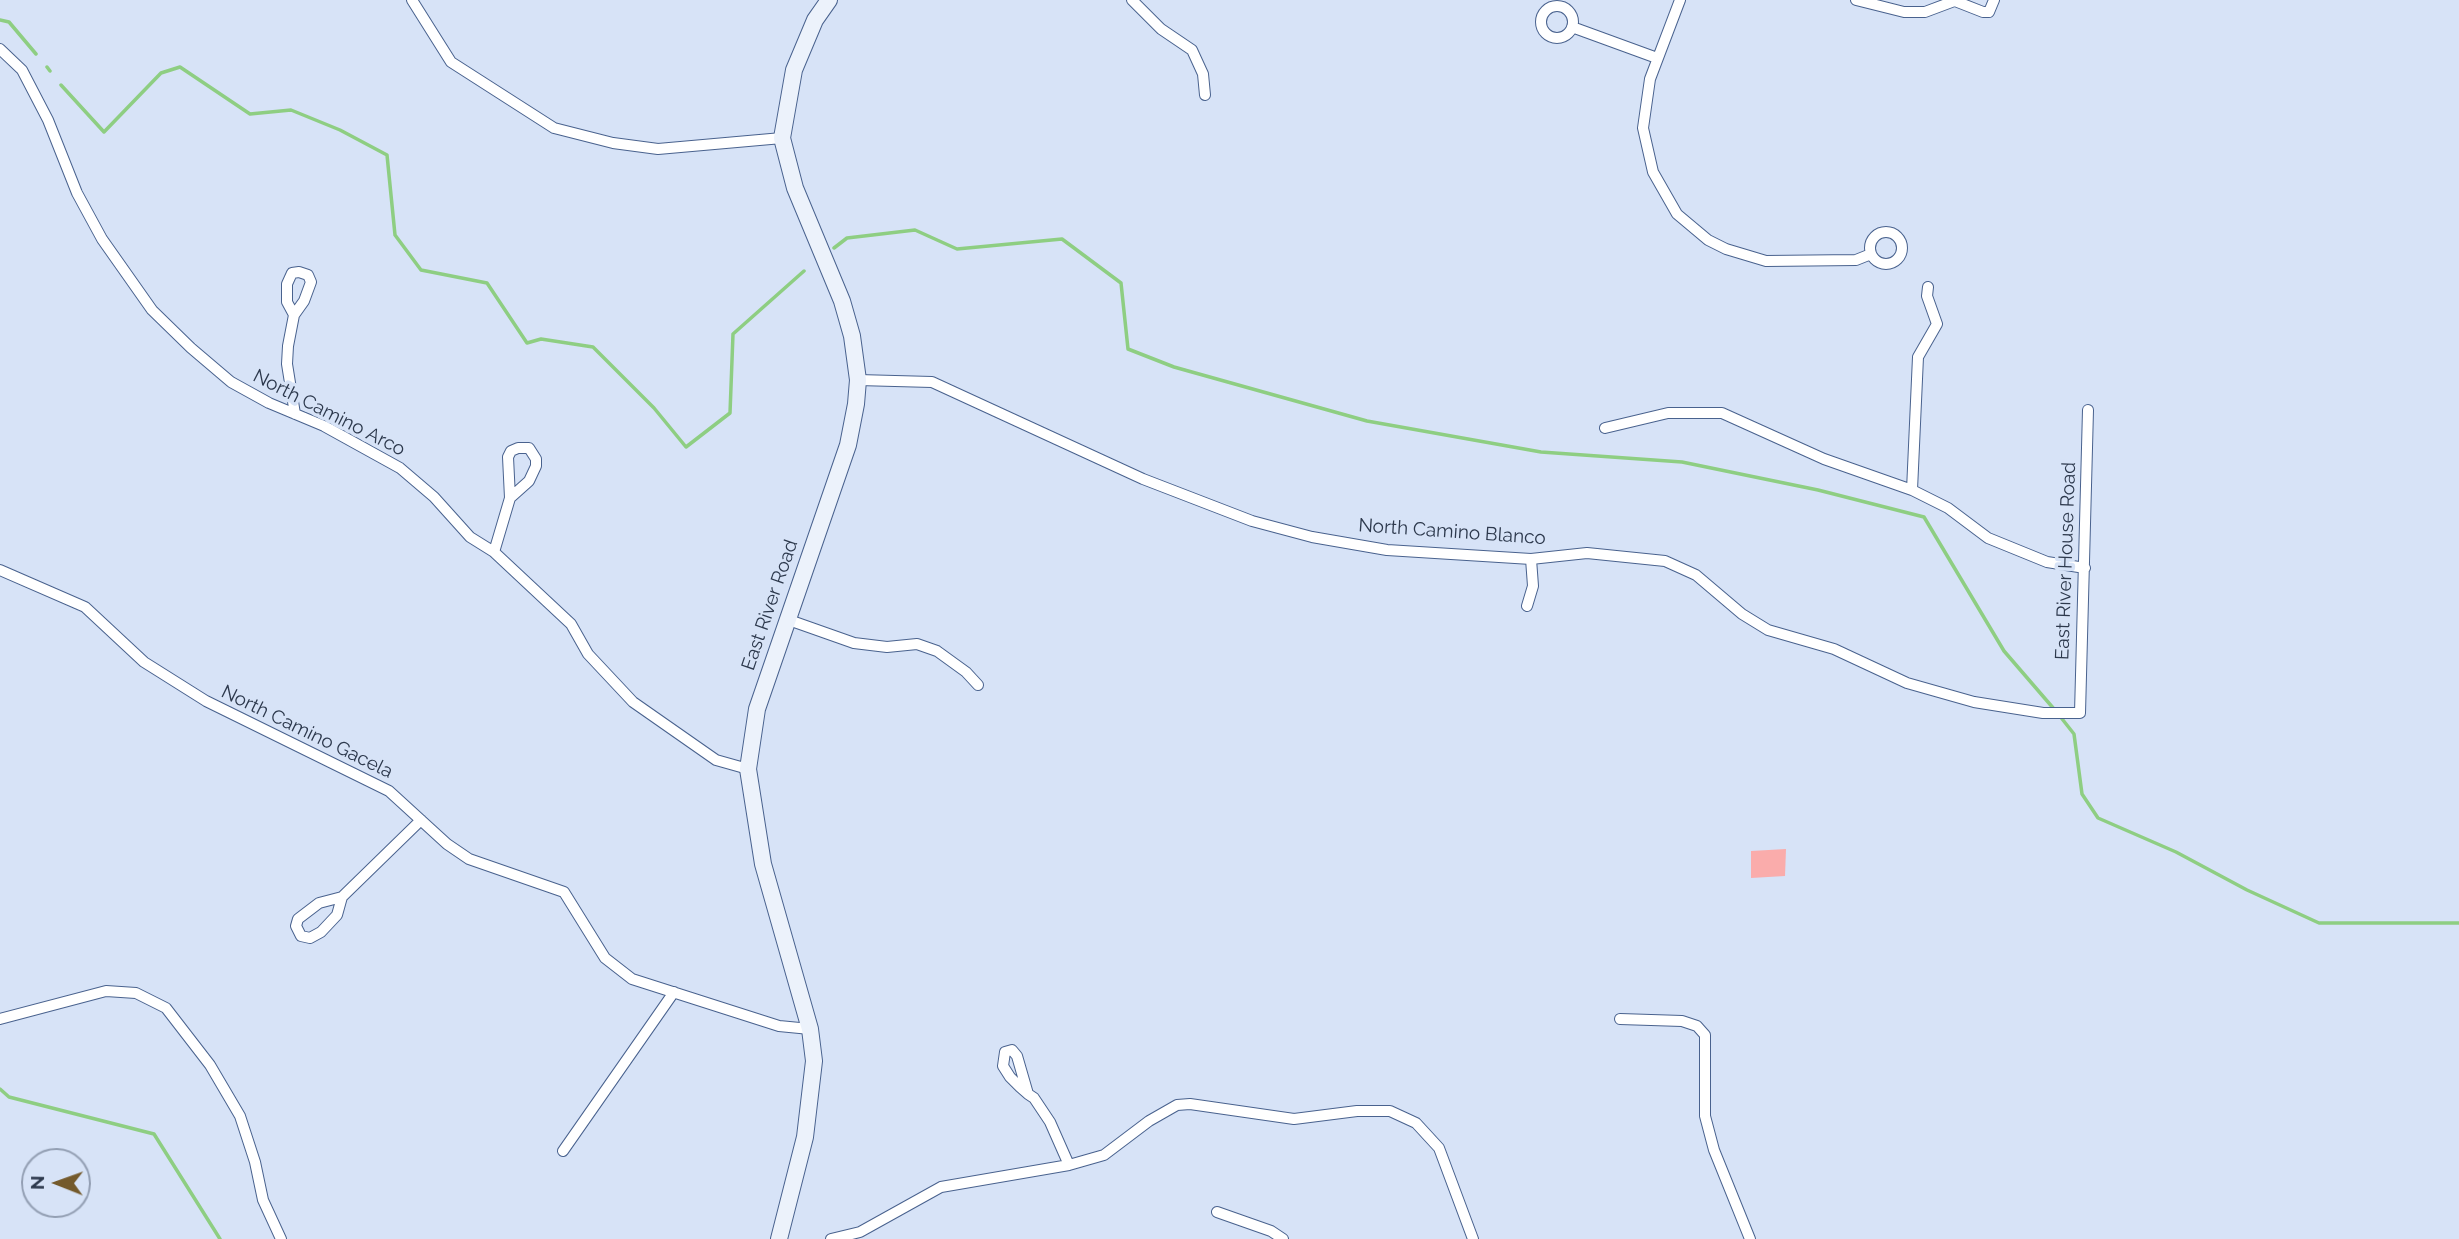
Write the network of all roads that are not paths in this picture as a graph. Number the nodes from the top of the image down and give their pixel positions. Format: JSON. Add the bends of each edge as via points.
{"nodes":[{"id":1,"x":412,"y":0,"type":"edge"},
{"id":2,"x":829,"y":0,"type":"edge"},
{"id":3,"x":1132,"y":0,"type":"edge"},
{"id":4,"x":1680,"y":0,"type":"edge"},
{"id":5,"x":1856,"y":0,"type":"edge"},
{"id":6,"x":1956,"y":0,"type":"edge"},
{"id":7,"x":1994,"y":0,"type":"edge"},
{"id":8,"x":1572,"y":27,"type":"dead end"},
{"id":9,"x":0,"y":48,"type":"edge"},
{"id":10,"x":1657,"y":58,"type":"junction"},
{"id":11,"x":1205,"y":95,"type":"dead end"},
{"id":12,"x":782,"y":138,"type":"junction"},
{"id":13,"x":1871,"y":254,"type":"dead end"},
{"id":14,"x":1928,"y":286,"type":"dead end"},
{"id":15,"x":294,"y":315,"type":"dead end"},
{"id":16,"x":858,"y":380,"type":"junction"},
{"id":17,"x":2088,"y":410,"type":"dead end"},
{"id":18,"x":295,"y":414,"type":"junction"},
{"id":19,"x":1605,"y":428,"type":"dead end"},
{"id":20,"x":1912,"y":490,"type":"junction"},
{"id":21,"x":510,"y":498,"type":"dead end"},
{"id":22,"x":494,"y":552,"type":"junction"},
{"id":23,"x":1531,"y":559,"type":"junction"},
{"id":24,"x":2085,"y":568,"type":"junction"},
{"id":25,"x":0,"y":569,"type":"edge"},
{"id":26,"x":1527,"y":606,"type":"dead end"},
{"id":27,"x":786,"y":619,"type":"junction"},
{"id":28,"x":978,"y":685,"type":"dead end"},
{"id":29,"x":2080,"y":713,"type":"joint"},
{"id":30,"x":748,"y":769,"type":"junction"},
{"id":31,"x":421,"y":820,"type":"junction"},
{"id":32,"x":342,"y":897,"type":"junction"},
{"id":33,"x":674,"y":992,"type":"junction"},
{"id":34,"x":0,"y":1019,"type":"edge"},
{"id":35,"x":1620,"y":1019,"type":"dead end"},
{"id":36,"x":810,"y":1029,"type":"junction"},
{"id":37,"x":1028,"y":1094,"type":"dead end"},
{"id":38,"x":563,"y":1152,"type":"dead end"},
{"id":39,"x":1069,"y":1165,"type":"junction"},
{"id":40,"x":1217,"y":1212,"type":"dead end"},
{"id":41,"x":281,"y":1239,"type":"edge"},
{"id":42,"x":779,"y":1239,"type":"edge"},
{"id":43,"x":831,"y":1239,"type":"edge"},
{"id":44,"x":1283,"y":1239,"type":"edge"},
{"id":45,"x":1473,"y":1239,"type":"edge"},
{"id":46,"x":1749,"y":1239,"type":"edge"}],
"edges":[{"from":1,"to":12,"type":"street","via":[[451,62],[554,128],[658,149]]},
{"from":2,"to":12,"type":"street","name":"East River Road","via":[[815,20],[794,70]]},
{"from":3,"to":11,"type":"street","via":[[1161,29],[1192,50],[1203,74]]},
{"from":4,"to":10,"type":"street"},
{"from":5,"to":6,"type":"street","via":[[1904,12],[1925,12]]},
{"from":6,"to":7,"type":"street","via":[[1983,12],[1989,12]]},
{"from":8,"to":10,"type":"street"},
{"from":9,"to":18,"type":"street","name":"North Camino Arco","via":[[22,70],[77,193],[102,239],[152,310],[232,382]]},
{"from":10,"to":13,"type":"street","via":[[1644,105],[1646,150],[1663,194],[1677,215],[1717,245],[1766,261],[1856,260]]},
{"from":12,"to":16,"type":"street","name":"East River Road","via":[[795,188],[842,302]]},
{"from":14,"to":20,"type":"street","via":[[1937,324],[1919,357]]},
{"from":15,"to":18,"type":"street","via":[[287,364]]},
{"from":16,"to":23,"type":"street","name":"North Camino Blanco","via":[[932,382],[1143,479],[1251,521],[1387,550]]},
{"from":16,"to":27,"type":"street","name":"East River Road","via":[[848,446]]},
{"from":17,"to":24,"type":"street","name":"East River House Road"},
{"from":18,"to":22,"type":"street","name":"North Camino Arco","via":[[400,468],[470,537]]},
{"from":19,"to":20,"type":"street","via":[[1668,414],[1722,414],[1824,459]]},
{"from":20,"to":24,"type":"street","via":[[1948,508],[1988,538],[2047,562]]},
{"from":21,"to":22,"type":"street"},
{"from":22,"to":30,"type":"street","name":"North Camino Arco","via":[[571,624],[588,654],[633,702],[716,760]]},
{"from":23,"to":26,"type":"street","via":[[1533,586]]},
{"from":23,"to":29,"type":"street","name":"North Camino Blanco","via":[[1587,553],[1665,561],[1696,575],[1768,630],[1834,649],[1907,683],[1974,702],[2043,713]]},
{"from":24,"to":29,"type":"street","name":"East River House Road"},
{"from":25,"to":31,"type":"street","name":"North Camino Gacela","via":[[85,607],[144,663],[206,701],[389,790]]},
{"from":27,"to":28,"type":"street","via":[[854,643],[887,647],[917,643],[953,662]]},
{"from":27,"to":30,"type":"street","name":"East River Road","via":[[757,709]]},
{"from":30,"to":36,"type":"street","name":"East River Road","via":[[763,864]]},
{"from":31,"to":32,"type":"street"},
{"from":31,"to":33,"type":"street","name":"North Camino Gacela","via":[[469,859],[564,892],[605,958],[632,979]]},
{"from":32,"to":32,"type":"street","via":[[319,903],[298,919],[301,936],[310,938],[321,932],[337,915]]},
{"from":33,"to":36,"type":"street","name":"North Camino Gacela","via":[[779,1026]]},
{"from":33,"to":38,"type":"street"},
{"from":34,"to":41,"type":"street","via":[[106,992],[136,993],[166,1008],[210,1065],[240,1116],[263,1200]]},
{"from":35,"to":46,"type":"street","via":[[1682,1021],[1697,1026],[1705,1035],[1705,1116]]},
{"from":36,"to":42,"type":"street","name":"East River Road","via":[[813,1081],[805,1137]]},
{"from":37,"to":39,"type":"street","via":[[1050,1122]]},
{"from":39,"to":43,"type":"street","via":[[941,1187],[860,1232]]},
{"from":39,"to":45,"type":"street","via":[[1104,1156],[1177,1105],[1293,1119],[1390,1111],[1416,1123],[1439,1148]]},
{"from":40,"to":44,"type":"street"}]}
